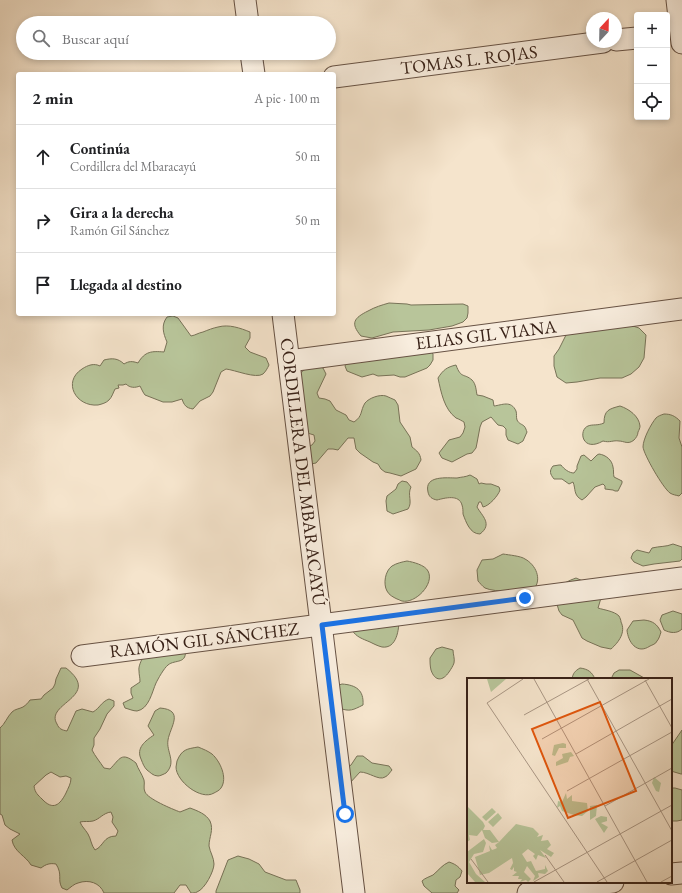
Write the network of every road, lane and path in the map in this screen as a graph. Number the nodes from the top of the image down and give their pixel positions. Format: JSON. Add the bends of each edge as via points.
{"nodes":[{"id":1,"x":245,"y":0,"type":"edge"},
{"id":2,"x":677,"y":0,"type":"edge"},
{"id":3,"x":247,"y":16,"type":"edge"},
{"id":4,"x":678,"y":35,"type":"edge"},
{"id":5,"x":634,"y":38,"type":"edge"},
{"id":6,"x":622,"y":39,"type":"edge"},
{"id":7,"x":586,"y":44,"type":"edge"},
{"id":8,"x":252,"y":60,"type":"edge"},
{"id":9,"x":254,"y":72,"type":"edge"},
{"id":10,"x":336,"y":77,"type":"edge"},
{"id":11,"x":682,"y":309,"type":"edge"},
{"id":12,"x":283,"y":316,"type":"edge"},
{"id":13,"x":289,"y":360,"type":"junction"},
{"id":14,"x":682,"y":578,"type":"edge"},
{"id":15,"x":322,"y":625,"type":"junction"},
{"id":16,"x":82,"y":656,"type":"dead end"},
{"id":17,"x":682,"y":873,"type":"edge"},
{"id":18,"x":672,"y":874,"type":"edge"},
{"id":19,"x":605,"y":883,"type":"edge"},
{"id":20,"x":354,"y":893,"type":"edge"},
{"id":21,"x":528,"y":893,"type":"edge"}],
"edges":[{"from":1,"to":3,"type":"street"},
{"from":2,"to":4,"type":"street"},
{"from":5,"to":6,"type":"street"},
{"from":7,"to":10,"type":"street","name":"TOMAS L. ROJAS"},
{"from":8,"to":9,"type":"street"},
{"from":11,"to":13,"type":"street","name":"ELIAS GIL VIANA"},
{"from":12,"to":13,"type":"street","name":"CORDILLERA DEL MBARACAYÚ"},
{"from":13,"to":15,"type":"street","name":"CORDILLERA DEL MBARACAYÚ"},
{"from":14,"to":15,"type":"street","name":"RAMÓN GIL SÁNCHEZ"},
{"from":15,"to":16,"type":"street","name":"RAMÓN GIL SÁNCHEZ"},
{"from":15,"to":20,"type":"street","name":"CORDILLERA DEL MBARACAYÚ"},
{"from":17,"to":18,"type":"street"},
{"from":19,"to":21,"type":"street"}]}
